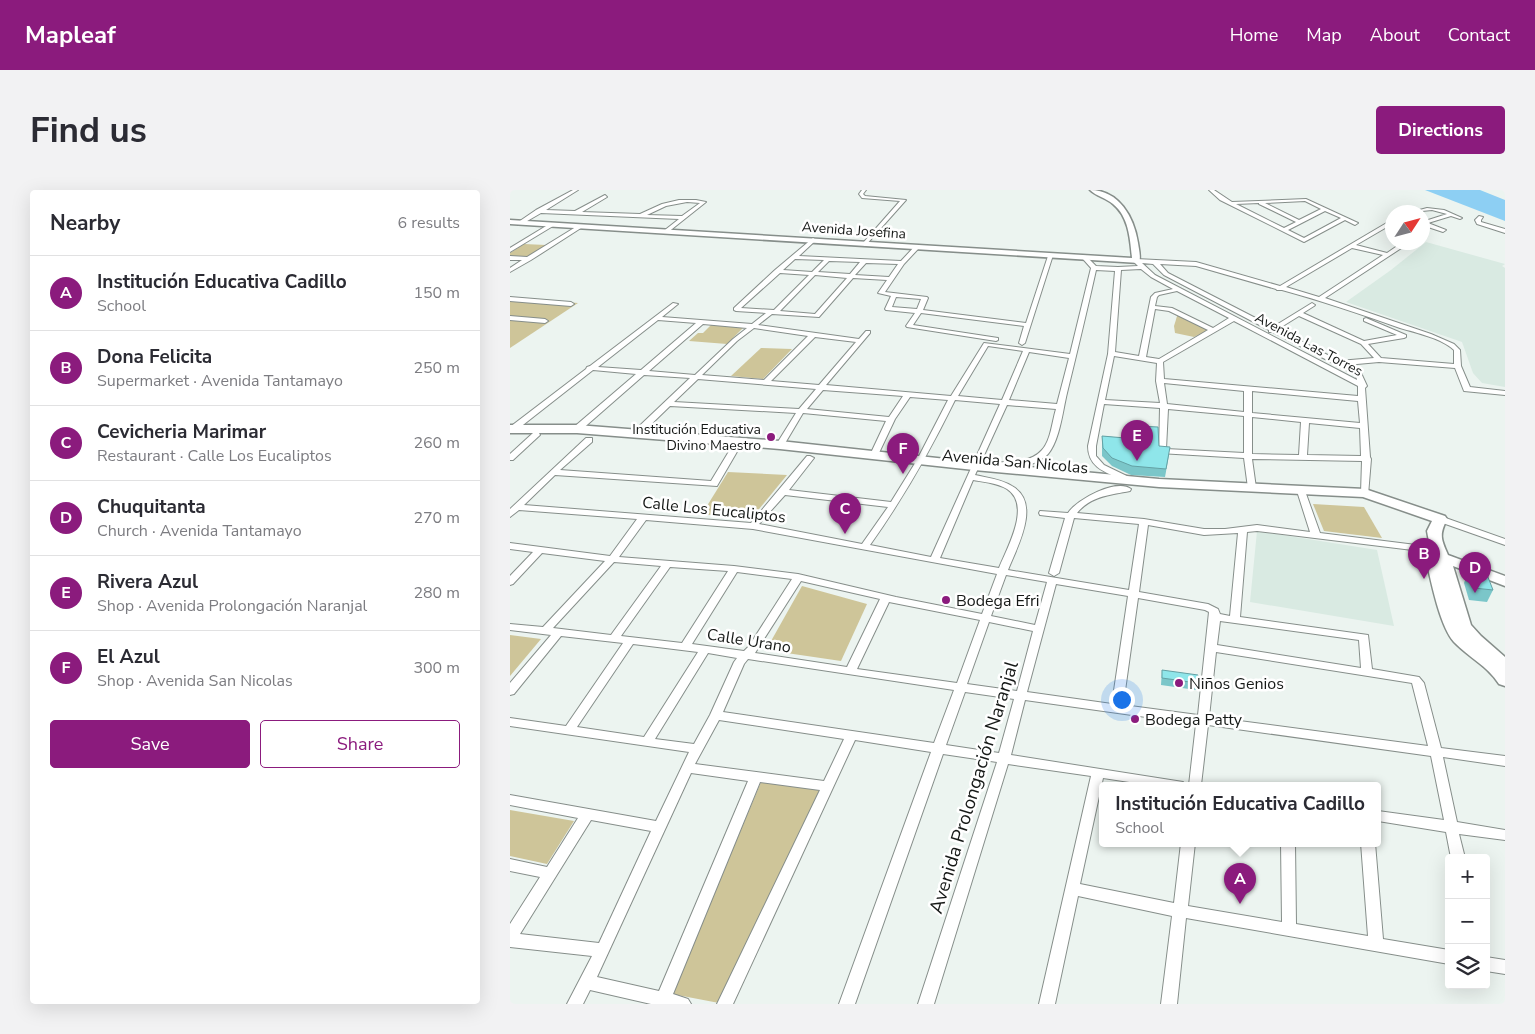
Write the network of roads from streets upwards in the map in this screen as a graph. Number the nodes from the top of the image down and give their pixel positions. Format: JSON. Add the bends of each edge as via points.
{"nodes":[{"id":1,"x":576,"y":190,"type":"edge"},
{"id":2,"x":864,"y":190,"type":"edge"},
{"id":3,"x":1093,"y":190,"type":"edge"},
{"id":4,"x":1211,"y":190,"type":"edge"},
{"id":5,"x":605,"y":196,"type":"dead end"},
{"id":6,"x":1260,"y":202,"type":"junction"},
{"id":7,"x":1232,"y":203,"type":"junction"},
{"id":8,"x":1430,"y":208,"type":"edge"},
{"id":9,"x":1324,"y":209,"type":"junction"},
{"id":10,"x":538,"y":211,"type":"junction"},
{"id":11,"x":576,"y":213,"type":"junction"},
{"id":12,"x":1452,"y":214,"type":"junction"},
{"id":13,"x":640,"y":216,"type":"junction"},
{"id":14,"x":1481,"y":217,"type":"dead end"},
{"id":15,"x":683,"y":218,"type":"junction"},
{"id":16,"x":1345,"y":218,"type":"junction"},
{"id":17,"x":1460,"y":218,"type":"dead end"},
{"id":18,"x":1430,"y":221,"type":"edge"},
{"id":19,"x":510,"y":222,"type":"edge"},
{"id":20,"x":1299,"y":222,"type":"junction"},
{"id":21,"x":1355,"y":222,"type":"dead end"},
{"id":22,"x":520,"y":223,"type":"junction"},
{"id":23,"x":551,"y":225,"type":"junction"},
{"id":24,"x":581,"y":226,"type":"junction"},
{"id":25,"x":1385,"y":226,"type":"edge"},
{"id":26,"x":1431,"y":226,"type":"edge"},
{"id":27,"x":510,"y":228,"type":"edge"},
{"id":28,"x":1285,"y":230,"type":"junction"},
{"id":29,"x":1443,"y":230,"type":"dead end"},
{"id":30,"x":667,"y":231,"type":"junction"},
{"id":31,"x":1505,"y":231,"type":"edge"},
{"id":32,"x":813,"y":240,"type":"junction"},
{"id":33,"x":865,"y":244,"type":"junction"},
{"id":34,"x":1352,"y":246,"type":"junction"},
{"id":35,"x":916,"y":247,"type":"junction"},
{"id":36,"x":512,"y":248,"type":"edge"},
{"id":37,"x":1396,"y":250,"type":"edge"},
{"id":38,"x":1389,"y":255,"type":"junction"},
{"id":39,"x":1051,"y":256,"type":"junction"},
{"id":40,"x":793,"y":257,"type":"junction"},
{"id":41,"x":510,"y":258,"type":"edge"},
{"id":42,"x":1085,"y":258,"type":"junction"},
{"id":43,"x":529,"y":259,"type":"junction"},
{"id":44,"x":828,"y":259,"type":"junction"},
{"id":45,"x":864,"y":261,"type":"junction"},
{"id":46,"x":1155,"y":262,"type":"junction"},
{"id":47,"x":902,"y":263,"type":"junction"},
{"id":48,"x":1139,"y":264,"type":"junction"},
{"id":49,"x":1094,"y":268,"type":"junction"},
{"id":50,"x":1118,"y":269,"type":"junction"},
{"id":51,"x":510,"y":270,"type":"edge"},
{"id":52,"x":777,"y":271,"type":"junction"},
{"id":53,"x":814,"y":273,"type":"junction"},
{"id":54,"x":851,"y":276,"type":"junction"},
{"id":55,"x":891,"y":278,"type":"junction"},
{"id":56,"x":1190,"y":286,"type":"junction"},
{"id":57,"x":1178,"y":289,"type":"junction"},
{"id":58,"x":1279,"y":289,"type":"junction"},
{"id":59,"x":894,"y":296,"type":"junction"},
{"id":60,"x":510,"y":299,"type":"edge"},
{"id":61,"x":1320,"y":299,"type":"junction"},
{"id":62,"x":571,"y":304,"type":"dead end"},
{"id":63,"x":675,"y":304,"type":"dead end"},
{"id":64,"x":1312,"y":305,"type":"dead end"},
{"id":65,"x":1152,"y":308,"type":"junction"},
{"id":66,"x":919,"y":311,"type":"junction"},
{"id":67,"x":1348,"y":312,"type":"dead end"},
{"id":68,"x":772,"y":313,"type":"junction"},
{"id":69,"x":1299,"y":314,"type":"junction"},
{"id":70,"x":510,"y":318,"type":"edge"},
{"id":71,"x":656,"y":318,"type":"junction"},
{"id":72,"x":1234,"y":318,"type":"junction"},
{"id":73,"x":545,"y":322,"type":"dead end"},
{"id":74,"x":701,"y":322,"type":"junction"},
{"id":75,"x":1008,"y":322,"type":"junction"},
{"id":76,"x":1028,"y":325,"type":"junction"},
{"id":77,"x":752,"y":326,"type":"junction"},
{"id":78,"x":1275,"y":329,"type":"junction"},
{"id":79,"x":1212,"y":330,"type":"junction"},
{"id":80,"x":868,"y":332,"type":"dead end"},
{"id":81,"x":1265,"y":334,"type":"junction"},
{"id":82,"x":813,"y":335,"type":"junction"},
{"id":83,"x":997,"y":339,"type":"junction"},
{"id":84,"x":860,"y":342,"type":"junction"},
{"id":85,"x":1022,"y":343,"type":"junction"},
{"id":86,"x":1363,"y":343,"type":"junction"},
{"id":87,"x":1027,"y":350,"type":"junction"},
{"id":88,"x":1072,"y":353,"type":"junction"},
{"id":89,"x":1111,"y":354,"type":"junction"},
{"id":90,"x":1142,"y":358,"type":"junction"},
{"id":91,"x":1378,"y":360,"type":"junction"},
{"id":92,"x":1160,"y":361,"type":"junction"},
{"id":93,"x":1340,"y":363,"type":"junction"},
{"id":94,"x":1458,"y":366,"type":"junction"},
{"id":95,"x":1326,"y":367,"type":"junction"},
{"id":96,"x":589,"y":368,"type":"junction"},
{"id":97,"x":643,"y":372,"type":"junction"},
{"id":98,"x":696,"y":377,"type":"junction"},
{"id":99,"x":1160,"y":381,"type":"junction"},
{"id":100,"x":766,"y":382,"type":"junction"},
{"id":101,"x":1363,"y":386,"type":"junction"},
{"id":102,"x":820,"y":387,"type":"junction"},
{"id":103,"x":1248,"y":388,"type":"junction"},
{"id":104,"x":1505,"y":393,"type":"edge"},
{"id":105,"x":907,"y":394,"type":"junction"},
{"id":106,"x":952,"y":398,"type":"junction"},
{"id":107,"x":1362,"y":400,"type":"junction"},
{"id":108,"x":1005,"y":402,"type":"junction"},
{"id":109,"x":1101,"y":402,"type":"junction"},
{"id":110,"x":669,"y":404,"type":"junction"},
{"id":111,"x":1164,"y":406,"type":"junction"},
{"id":112,"x":1061,"y":407,"type":"junction"},
{"id":113,"x":801,"y":411,"type":"junction"},
{"id":114,"x":1249,"y":415,"type":"junction"},
{"id":115,"x":891,"y":419,"type":"junction"},
{"id":116,"x":1305,"y":420,"type":"junction"},
{"id":117,"x":1364,"y":426,"type":"junction"},
{"id":118,"x":576,"y":429,"type":"junction"},
{"id":119,"x":510,"y":430,"type":"edge"},
{"id":120,"x":536,"y":435,"type":"junction"},
{"id":121,"x":635,"y":435,"type":"junction"},
{"id":122,"x":589,"y":440,"type":"junction"},
{"id":123,"x":780,"y":445,"type":"junction"},
{"id":124,"x":734,"y":450,"type":"junction"},
{"id":125,"x":874,"y":455,"type":"junction"},
{"id":126,"x":1248,"y":456,"type":"junction"},
{"id":127,"x":510,"y":458,"type":"edge"},
{"id":128,"x":810,"y":458,"type":"junction"},
{"id":129,"x":1303,"y":458,"type":"junction"},
{"id":130,"x":1367,"y":459,"type":"junction"},
{"id":131,"x":919,"y":465,"type":"junction"},
{"id":132,"x":972,"y":470,"type":"junction"},
{"id":133,"x":552,"y":472,"type":"junction"},
{"id":134,"x":1131,"y":485,"type":"junction"},
{"id":135,"x":1252,"y":488,"type":"junction"},
{"id":136,"x":783,"y":492,"type":"junction"},
{"id":137,"x":1365,"y":493,"type":"junction"},
{"id":138,"x":1303,"y":495,"type":"junction"},
{"id":139,"x":894,"y":505,"type":"junction"},
{"id":140,"x":518,"y":507,"type":"junction"},
{"id":141,"x":1043,"y":512,"type":"dead end"},
{"id":142,"x":510,"y":514,"type":"edge"},
{"id":143,"x":1071,"y":515,"type":"junction"},
{"id":144,"x":644,"y":516,"type":"junction"},
{"id":145,"x":1436,"y":518,"type":"junction"},
{"id":146,"x":1144,"y":522,"type":"junction"},
{"id":147,"x":753,"y":526,"type":"junction"},
{"id":148,"x":1242,"y":529,"type":"junction"},
{"id":149,"x":1316,"y":535,"type":"junction"},
{"id":150,"x":1505,"y":542,"type":"edge"},
{"id":151,"x":510,"y":546,"type":"edge"},
{"id":152,"x":864,"y":547,"type":"junction"},
{"id":153,"x":542,"y":549,"type":"junction"},
{"id":154,"x":1438,"y":553,"type":"junction"},
{"id":155,"x":612,"y":559,"type":"junction"},
{"id":156,"x":934,"y":560,"type":"junction"},
{"id":157,"x":668,"y":563,"type":"junction"},
{"id":158,"x":734,"y":569,"type":"junction"},
{"id":159,"x":1002,"y":572,"type":"junction"},
{"id":160,"x":798,"y":577,"type":"junction"},
{"id":161,"x":1053,"y":577,"type":"junction"},
{"id":162,"x":1505,"y":580,"type":"edge"},
{"id":163,"x":510,"y":582,"type":"edge"},
{"id":164,"x":1134,"y":593,"type":"junction"},
{"id":165,"x":886,"y":598,"type":"junction"},
{"id":166,"x":1215,"y":617,"type":"junction"},
{"id":167,"x":985,"y":618,"type":"junction"},
{"id":168,"x":1235,"y":619,"type":"junction"},
{"id":169,"x":510,"y":627,"type":"edge"},
{"id":170,"x":1040,"y":629,"type":"junction"},
{"id":171,"x":546,"y":630,"type":"junction"},
{"id":172,"x":559,"y":632,"type":"junction"},
{"id":173,"x":614,"y":638,"type":"junction"},
{"id":174,"x":631,"y":640,"type":"junction"},
{"id":175,"x":684,"y":646,"type":"junction"},
{"id":176,"x":1211,"y":648,"type":"junction"},
{"id":177,"x":705,"y":649,"type":"junction"},
{"id":178,"x":747,"y":655,"type":"junction"},
{"id":179,"x":1505,"y":666,"type":"edge"},
{"id":180,"x":850,"y":672,"type":"junction"},
{"id":181,"x":1367,"y":672,"type":"junction"},
{"id":182,"x":1505,"y":680,"type":"edge"},
{"id":183,"x":961,"y":687,"type":"junction"},
{"id":184,"x":510,"y":690,"type":"edge"},
{"id":185,"x":1022,"y":696,"type":"junction"},
{"id":186,"x":1117,"y":709,"type":"junction"},
{"id":187,"x":716,"y":715,"type":"junction"},
{"id":188,"x":1203,"y":721,"type":"junction"},
{"id":189,"x":510,"y":722,"type":"edge"},
{"id":190,"x":569,"y":730,"type":"junction"},
{"id":191,"x":852,"y":735,"type":"junction"},
{"id":192,"x":648,"y":742,"type":"junction"},
{"id":193,"x":939,"y":748,"type":"junction"},
{"id":194,"x":697,"y":749,"type":"junction"},
{"id":195,"x":1436,"y":752,"type":"junction"},
{"id":196,"x":1004,"y":758,"type":"junction"},
{"id":197,"x":1505,"y":761,"type":"edge"},
{"id":198,"x":687,"y":768,"type":"junction"},
{"id":199,"x":1098,"y":773,"type":"junction"},
{"id":200,"x":756,"y":777,"type":"junction"},
{"id":201,"x":1159,"y":782,"type":"edge"},
{"id":202,"x":1195,"y":782,"type":"edge"},
{"id":203,"x":828,"y":786,"type":"junction"},
{"id":204,"x":510,"y":800,"type":"edge"},
{"id":205,"x":587,"y":815,"type":"junction"},
{"id":206,"x":1381,"y":816,"type":"edge"},
{"id":207,"x":1451,"y":827,"type":"junction"},
{"id":208,"x":660,"y":828,"type":"junction"},
{"id":209,"x":1505,"y":835,"type":"edge"},
{"id":210,"x":1188,"y":847,"type":"edge"},
{"id":211,"x":1288,"y":847,"type":"edge"},
{"id":212,"x":1368,"y":847,"type":"edge"},
{"id":213,"x":1457,"y":854,"type":"edge"},
{"id":214,"x":510,"y":865,"type":"edge"},
{"id":215,"x":549,"y":873,"type":"junction"},
{"id":216,"x":1072,"y":889,"type":"junction"},
{"id":217,"x":1180,"y":911,"type":"junction"},
{"id":218,"x":1289,"y":930,"type":"junction"},
{"id":219,"x":510,"y":938,"type":"edge"},
{"id":220,"x":1376,"y":945,"type":"junction"},
{"id":221,"x":603,"y":950,"type":"junction"},
{"id":222,"x":1445,"y":956,"type":"edge"},
{"id":223,"x":1490,"y":965,"type":"edge"},
{"id":224,"x":1505,"y":967,"type":"edge"},
{"id":225,"x":587,"y":982,"type":"junction"},
{"id":226,"x":664,"y":998,"type":"junction"},
{"id":227,"x":575,"y":1004,"type":"edge"},
{"id":228,"x":683,"y":1004,"type":"edge"},
{"id":229,"x":725,"y":1004,"type":"edge"},
{"id":230,"x":847,"y":1004,"type":"edge"},
{"id":231,"x":926,"y":1004,"type":"edge"},
{"id":232,"x":1047,"y":1004,"type":"edge"},
{"id":233,"x":1170,"y":1004,"type":"edge"}],
"edges":[{"from":1,"to":10,"type":"street"},
{"from":2,"to":33,"type":"street","via":[[861,194],[864,197],[904,200]]},
{"from":3,"to":48,"type":"street","via":[[1109,197],[1125,210]]},
{"from":4,"to":7,"type":"street"},
{"from":5,"to":11,"type":"street"},
{"from":6,"to":7,"type":"street"},
{"from":6,"to":9,"type":"street","via":[[1306,200]]},
{"from":6,"to":20,"type":"street"},
{"from":7,"to":28,"type":"street"},
{"from":8,"to":12,"type":"street"},
{"from":9,"to":16,"type":"street"},
{"from":9,"to":20,"type":"street"},
{"from":10,"to":11,"type":"street"},
{"from":10,"to":22,"type":"street"},
{"from":11,"to":13,"type":"street"},
{"from":12,"to":17,"type":"street"},
{"from":12,"to":18,"type":"street"},
{"from":13,"to":15,"type":"street"},
{"from":13,"to":15,"type":"street","via":[[661,204],[704,202]]},
{"from":14,"to":31,"type":"street","via":[[1479,223]]},
{"from":15,"to":30,"type":"street"},
{"from":16,"to":21,"type":"street"},
{"from":16,"to":28,"type":"street","via":[[1304,240]]},
{"from":19,"to":22,"type":"street","name":"Avenida Josefina"},
{"from":20,"to":28,"type":"street"},
{"from":22,"to":23,"type":"street","name":"Avenida Josefina"},
{"from":22,"to":27,"type":"street"},
{"from":23,"to":24,"type":"street","name":"Avenida Josefina"},
{"from":23,"to":36,"type":"street"},
{"from":24,"to":30,"type":"street","name":"Avenida Josefina"},
{"from":24,"to":43,"type":"street"},
{"from":25,"to":34,"type":"street"},
{"from":26,"to":29,"type":"street"},
{"from":30,"to":32,"type":"street","name":"Avenida Josefina"},
{"from":32,"to":33,"type":"street","name":"Avenida Josefina"},
{"from":32,"to":40,"type":"street"},
{"from":33,"to":35,"type":"street","name":"Avenida Josefina"},
{"from":34,"to":38,"type":"street"},
{"from":34,"to":58,"type":"street"},
{"from":35,"to":39,"type":"street","name":"Avenida Josefina"},
{"from":35,"to":47,"type":"street"},
{"from":37,"to":38,"type":"street"},
{"from":38,"to":61,"type":"street"},
{"from":39,"to":42,"type":"street","name":"Avenida Josefina"},
{"from":39,"to":76,"type":"street"},
{"from":40,"to":44,"type":"street"},
{"from":40,"to":52,"type":"street"},
{"from":41,"to":43,"type":"street"},
{"from":42,"to":48,"type":"street","name":"Avenida Josefina"},
{"from":42,"to":49,"type":"street"},
{"from":43,"to":51,"type":"street"},
{"from":44,"to":45,"type":"street"},
{"from":44,"to":53,"type":"street"},
{"from":45,"to":47,"type":"street"},
{"from":45,"to":54,"type":"street"},
{"from":46,"to":48,"type":"street","name":"Avenida Josefina"},
{"from":46,"to":56,"type":"street","name":"Avenida Las Torres","via":[[1166,274]]},
{"from":46,"to":58,"type":"street","name":"Avenida Josefina","via":[[1196,264]]},
{"from":47,"to":55,"type":"street"},
{"from":48,"to":50,"type":"street"},
{"from":48,"to":57,"type":"street","name":"Avenida Las Torres","via":[[1153,276]]},
{"from":49,"to":50,"type":"street"},
{"from":49,"to":88,"type":"street"},
{"from":50,"to":89,"type":"street"},
{"from":52,"to":53,"type":"street"},
{"from":52,"to":68,"type":"street","via":[[736,309]]},
{"from":53,"to":54,"type":"street"},
{"from":53,"to":68,"type":"street"},
{"from":54,"to":55,"type":"street"},
{"from":54,"to":68,"type":"street","via":[[817,316]]},
{"from":55,"to":59,"type":"street","via":[[881,293]]},
{"from":56,"to":57,"type":"street"},
{"from":56,"to":78,"type":"street","name":"Avenida Las Torres"},
{"from":57,"to":65,"type":"street","via":[[1157,294]]},
{"from":57,"to":72,"type":"street","name":"Avenida Las Torres"},
{"from":58,"to":61,"type":"street","name":"Avenida Josefina"},
{"from":59,"to":66,"type":"street","via":[[888,309]]},
{"from":59,"to":66,"type":"street","via":[[925,298]]},
{"from":60,"to":62,"type":"street"},
{"from":61,"to":94,"type":"street","name":"Avenida Josefina","via":[[1438,338],[1457,350]]},
{"from":63,"to":71,"type":"street"},
{"from":64,"to":69,"type":"street"},
{"from":65,"to":79,"type":"street","via":[[1170,309]]},
{"from":65,"to":90,"type":"street"},
{"from":66,"to":75,"type":"street"},
{"from":66,"to":83,"type":"street","via":[[909,326]]},
{"from":67,"to":86,"type":"street","via":[[1404,336]]},
{"from":68,"to":77,"type":"street"},
{"from":69,"to":78,"type":"street"},
{"from":69,"to":86,"type":"street"},
{"from":70,"to":73,"type":"street"},
{"from":71,"to":74,"type":"street"},
{"from":71,"to":96,"type":"street"},
{"from":72,"to":79,"type":"street"},
{"from":72,"to":81,"type":"street","name":"Avenida Las Torres"},
{"from":74,"to":77,"type":"street"},
{"from":74,"to":97,"type":"street"},
{"from":75,"to":76,"type":"street"},
{"from":75,"to":83,"type":"street"},
{"from":76,"to":85,"type":"street"},
{"from":77,"to":82,"type":"street"},
{"from":77,"to":98,"type":"street"},
{"from":78,"to":81,"type":"street"},
{"from":78,"to":93,"type":"street","name":"Avenida Las Torres"},
{"from":79,"to":92,"type":"street"},
{"from":80,"to":84,"type":"street"},
{"from":81,"to":95,"type":"street","name":"Avenida Las Torres"},
{"from":82,"to":84,"type":"street"},
{"from":82,"to":100,"type":"street"},
{"from":83,"to":85,"type":"street"},
{"from":84,"to":102,"type":"street"},
{"from":85,"to":88,"type":"street"},
{"from":86,"to":91,"type":"street"},
{"from":87,"to":88,"type":"street"},
{"from":87,"to":106,"type":"street","via":[[986,344]]},
{"from":87,"to":108,"type":"street"},
{"from":88,"to":112,"type":"street"},
{"from":89,"to":90,"type":"street"},
{"from":89,"to":109,"type":"street"},
{"from":90,"to":92,"type":"street"},
{"from":91,"to":93,"type":"street"},
{"from":91,"to":94,"type":"street"},
{"from":92,"to":99,"type":"street"},
{"from":93,"to":95,"type":"street"},
{"from":93,"to":101,"type":"street","name":"Avenida Las Torres","via":[[1359,374]]},
{"from":94,"to":104,"type":"street","via":[[1467,389]]},
{"from":95,"to":101,"type":"street","name":"Avenida Las Torres"},
{"from":96,"to":97,"type":"street"},
{"from":96,"to":119,"type":"street"},
{"from":97,"to":98,"type":"street"},
{"from":97,"to":118,"type":"street"},
{"from":98,"to":100,"type":"street"},
{"from":98,"to":110,"type":"street"},
{"from":99,"to":103,"type":"street"},
{"from":99,"to":111,"type":"street"},
{"from":100,"to":102,"type":"street"},
{"from":101,"to":107,"type":"street"},
{"from":102,"to":105,"type":"street"},
{"from":102,"to":113,"type":"street"},
{"from":103,"to":107,"type":"street"},
{"from":103,"to":114,"type":"street"},
{"from":105,"to":106,"type":"street"},
{"from":105,"to":115,"type":"street"},
{"from":106,"to":108,"type":"street"},
{"from":106,"to":131,"type":"street"},
{"from":107,"to":117,"type":"street"},
{"from":108,"to":112,"type":"street"},
{"from":108,"to":132,"type":"street"},
{"from":109,"to":111,"type":"street"},
{"from":109,"to":134,"type":"street","via":[[1092,456],[1101,467]]},
{"from":110,"to":113,"type":"street"},
{"from":110,"to":121,"type":"street"},
{"from":111,"to":114,"type":"street"},
{"from":111,"to":126,"type":"street","via":[[1162,450]]},
{"from":112,"to":132,"type":"street","via":[[1052,439],[1044,453],[1022,462]]},
{"from":113,"to":115,"type":"street"},
{"from":113,"to":123,"type":"street"},
{"from":114,"to":116,"type":"street"},
{"from":114,"to":126,"type":"street"},
{"from":115,"to":125,"type":"street"},
{"from":116,"to":117,"type":"street"},
{"from":116,"to":129,"type":"street"},
{"from":117,"to":130,"type":"street"},
{"from":118,"to":119,"type":"street","name":"Avenida San Nicolas"},
{"from":118,"to":121,"type":"street","name":"Avenida San Nicolas"},
{"from":119,"to":120,"type":"street","name":"Avenida San Nicolas"},
{"from":120,"to":122,"type":"street","name":"Avenida San Nicolas"},
{"from":120,"to":127,"type":"street"},
{"from":121,"to":123,"type":"street","name":"Avenida San Nicolas"},
{"from":122,"to":124,"type":"street","name":"Avenida San Nicolas"},
{"from":122,"to":133,"type":"street"},
{"from":123,"to":125,"type":"street","name":"Avenida San Nicolas"},
{"from":124,"to":128,"type":"street","name":"Avenida San Nicolas"},
{"from":124,"to":133,"type":"street","via":[[714,484]]},
{"from":125,"to":131,"type":"street","name":"Avenida San Nicolas"},
{"from":126,"to":129,"type":"street"},
{"from":126,"to":135,"type":"street"},
{"from":128,"to":131,"type":"street","name":"Avenida San Nicolas"},
{"from":128,"to":136,"type":"street"},
{"from":129,"to":130,"type":"street"},
{"from":130,"to":137,"type":"street"},
{"from":131,"to":132,"type":"street","name":"Avenida San Nicolas"},
{"from":131,"to":139,"type":"street"},
{"from":132,"to":134,"type":"street","name":"Avenida San Nicolas"},
{"from":132,"to":156,"type":"street"},
{"from":132,"to":159,"type":"street","via":[[1006,484],[1023,500],[1020,525]]},
{"from":133,"to":140,"type":"street"},
{"from":134,"to":135,"type":"street","name":"Avenida San Nicolas"},
{"from":134,"to":138,"type":"street","name":"Avenida San Nicolas","via":[[1184,494]]},
{"from":134,"to":143,"type":"street","via":[[1093,496]]},
{"from":135,"to":138,"type":"street","name":"Avenida San Nicolas"},
{"from":136,"to":139,"type":"street"},
{"from":136,"to":147,"type":"street"},
{"from":137,"to":138,"type":"street","name":"Avenida San Nicolas","via":[[1354,500]]},
{"from":137,"to":145,"type":"street"},
{"from":138,"to":149,"type":"street"},
{"from":139,"to":152,"type":"street"},
{"from":140,"to":142,"type":"street"},
{"from":140,"to":144,"type":"street","name":"Calle Los Eucaliptos"},
{"from":141,"to":143,"type":"street"},
{"from":143,"to":146,"type":"street"},
{"from":143,"to":161,"type":"street","name":"Avenida Prolongación Naranjal"},
{"from":144,"to":147,"type":"street","name":"Calle Los Eucaliptos"},
{"from":144,"to":155,"type":"street"},
{"from":145,"to":150,"type":"street"},
{"from":145,"to":154,"type":"street","via":[[1426,537]]},
{"from":146,"to":148,"type":"street","via":[[1204,532]]},
{"from":146,"to":164,"type":"street"},
{"from":147,"to":152,"type":"street","name":"Calle Los Eucaliptos"},
{"from":148,"to":149,"type":"street"},
{"from":148,"to":168,"type":"street"},
{"from":149,"to":154,"type":"street"},
{"from":151,"to":153,"type":"street"},
{"from":152,"to":156,"type":"street","name":"Calle Los Eucaliptos"},
{"from":153,"to":155,"type":"street"},
{"from":153,"to":163,"type":"street"},
{"from":154,"to":162,"type":"street"},
{"from":154,"to":179,"type":"street","via":[[1464,626]]},
{"from":154,"to":182,"type":"street","via":[[1452,627]]},
{"from":155,"to":157,"type":"street"},
{"from":155,"to":171,"type":"street"},
{"from":156,"to":159,"type":"street","name":"Calle Los Eucaliptos"},
{"from":157,"to":158,"type":"street"},
{"from":157,"to":173,"type":"street"},
{"from":158,"to":160,"type":"street"},
{"from":158,"to":175,"type":"street"},
{"from":159,"to":161,"type":"street","name":"Calle Los Eucaliptos"},
{"from":159,"to":167,"type":"street"},
{"from":160,"to":165,"type":"street"},
{"from":160,"to":178,"type":"street","via":[[754,649]]},
{"from":161,"to":164,"type":"street","name":"Calle Los Eucaliptos"},
{"from":161,"to":170,"type":"street","name":"Avenida Prolongación Naranjal"},
{"from":164,"to":166,"type":"street","name":"Calle Los Eucaliptos","via":[[1208,607],[1214,611]]},
{"from":164,"to":186,"type":"street"},
{"from":165,"to":167,"type":"street"},
{"from":165,"to":180,"type":"street"},
{"from":166,"to":168,"type":"street"},
{"from":166,"to":176,"type":"street"},
{"from":167,"to":170,"type":"street"},
{"from":167,"to":183,"type":"street"},
{"from":168,"to":181,"type":"street","via":[[1364,637]]},
{"from":169,"to":171,"type":"street","name":"Calle Urano"},
{"from":170,"to":185,"type":"street","name":"Avenida Prolongación Naranjal"},
{"from":171,"to":172,"type":"street","name":"Calle Urano"},
{"from":172,"to":173,"type":"street","name":"Calle Urano"},
{"from":172,"to":184,"type":"street"},
{"from":173,"to":174,"type":"street","name":"Calle Urano"},
{"from":174,"to":175,"type":"street","name":"Calle Urano"},
{"from":174,"to":190,"type":"street"},
{"from":175,"to":177,"type":"street","name":"Calle Urano"},
{"from":176,"to":181,"type":"street"},
{"from":176,"to":188,"type":"street"},
{"from":177,"to":178,"type":"street","name":"Calle Urano"},
{"from":177,"to":192,"type":"street"},
{"from":178,"to":180,"type":"street","name":"Calle Urano"},
{"from":178,"to":187,"type":"street","via":[[739,662]]},
{"from":180,"to":183,"type":"street","name":"Calle Urano"},
{"from":181,"to":195,"type":"street","via":[[1411,678],[1418,683]]},
{"from":183,"to":185,"type":"street","name":"Calle Urano"},
{"from":183,"to":193,"type":"street"},
{"from":185,"to":186,"type":"street","name":"Calle Urano"},
{"from":185,"to":196,"type":"street","name":"Avenida Prolongación Naranjal"},
{"from":186,"to":188,"type":"street","name":"Calle Urano"},
{"from":187,"to":191,"type":"street"},
{"from":187,"to":194,"type":"street"},
{"from":188,"to":195,"type":"street","name":"Calle Urano"},
{"from":188,"to":202,"type":"street"},
{"from":189,"to":190,"type":"street"},
{"from":190,"to":192,"type":"street"},
{"from":191,"to":193,"type":"street"},
{"from":191,"to":203,"type":"street"},
{"from":192,"to":194,"type":"street"},
{"from":193,"to":196,"type":"street"},
{"from":193,"to":230,"type":"street"},
{"from":194,"to":198,"type":"street"},
{"from":195,"to":197,"type":"street","name":"Calle Urano"},
{"from":195,"to":207,"type":"street"},
{"from":196,"to":199,"type":"street"},
{"from":196,"to":231,"type":"street","name":"Avenida Prolongación Naranjal"},
{"from":198,"to":200,"type":"street"},
{"from":198,"to":208,"type":"street"},
{"from":199,"to":201,"type":"street"},
{"from":199,"to":216,"type":"street"},
{"from":200,"to":203,"type":"street"},
{"from":200,"to":226,"type":"street"},
{"from":203,"to":229,"type":"street"},
{"from":204,"to":205,"type":"street"},
{"from":205,"to":208,"type":"street"},
{"from":205,"to":215,"type":"street"},
{"from":206,"to":207,"type":"street"},
{"from":207,"to":209,"type":"street"},
{"from":207,"to":213,"type":"street"},
{"from":208,"to":221,"type":"street"},
{"from":210,"to":217,"type":"street"},
{"from":211,"to":218,"type":"street"},
{"from":212,"to":220,"type":"street"},
{"from":214,"to":215,"type":"street"},
{"from":215,"to":219,"type":"street"},
{"from":216,"to":217,"type":"street"},
{"from":216,"to":232,"type":"street"},
{"from":217,"to":218,"type":"street"},
{"from":217,"to":233,"type":"street"},
{"from":218,"to":220,"type":"street"},
{"from":219,"to":221,"type":"street"},
{"from":220,"to":222,"type":"street"},
{"from":221,"to":225,"type":"street"},
{"from":223,"to":224,"type":"street"},
{"from":225,"to":226,"type":"street"},
{"from":225,"to":227,"type":"street"},
{"from":226,"to":228,"type":"street"}]}
